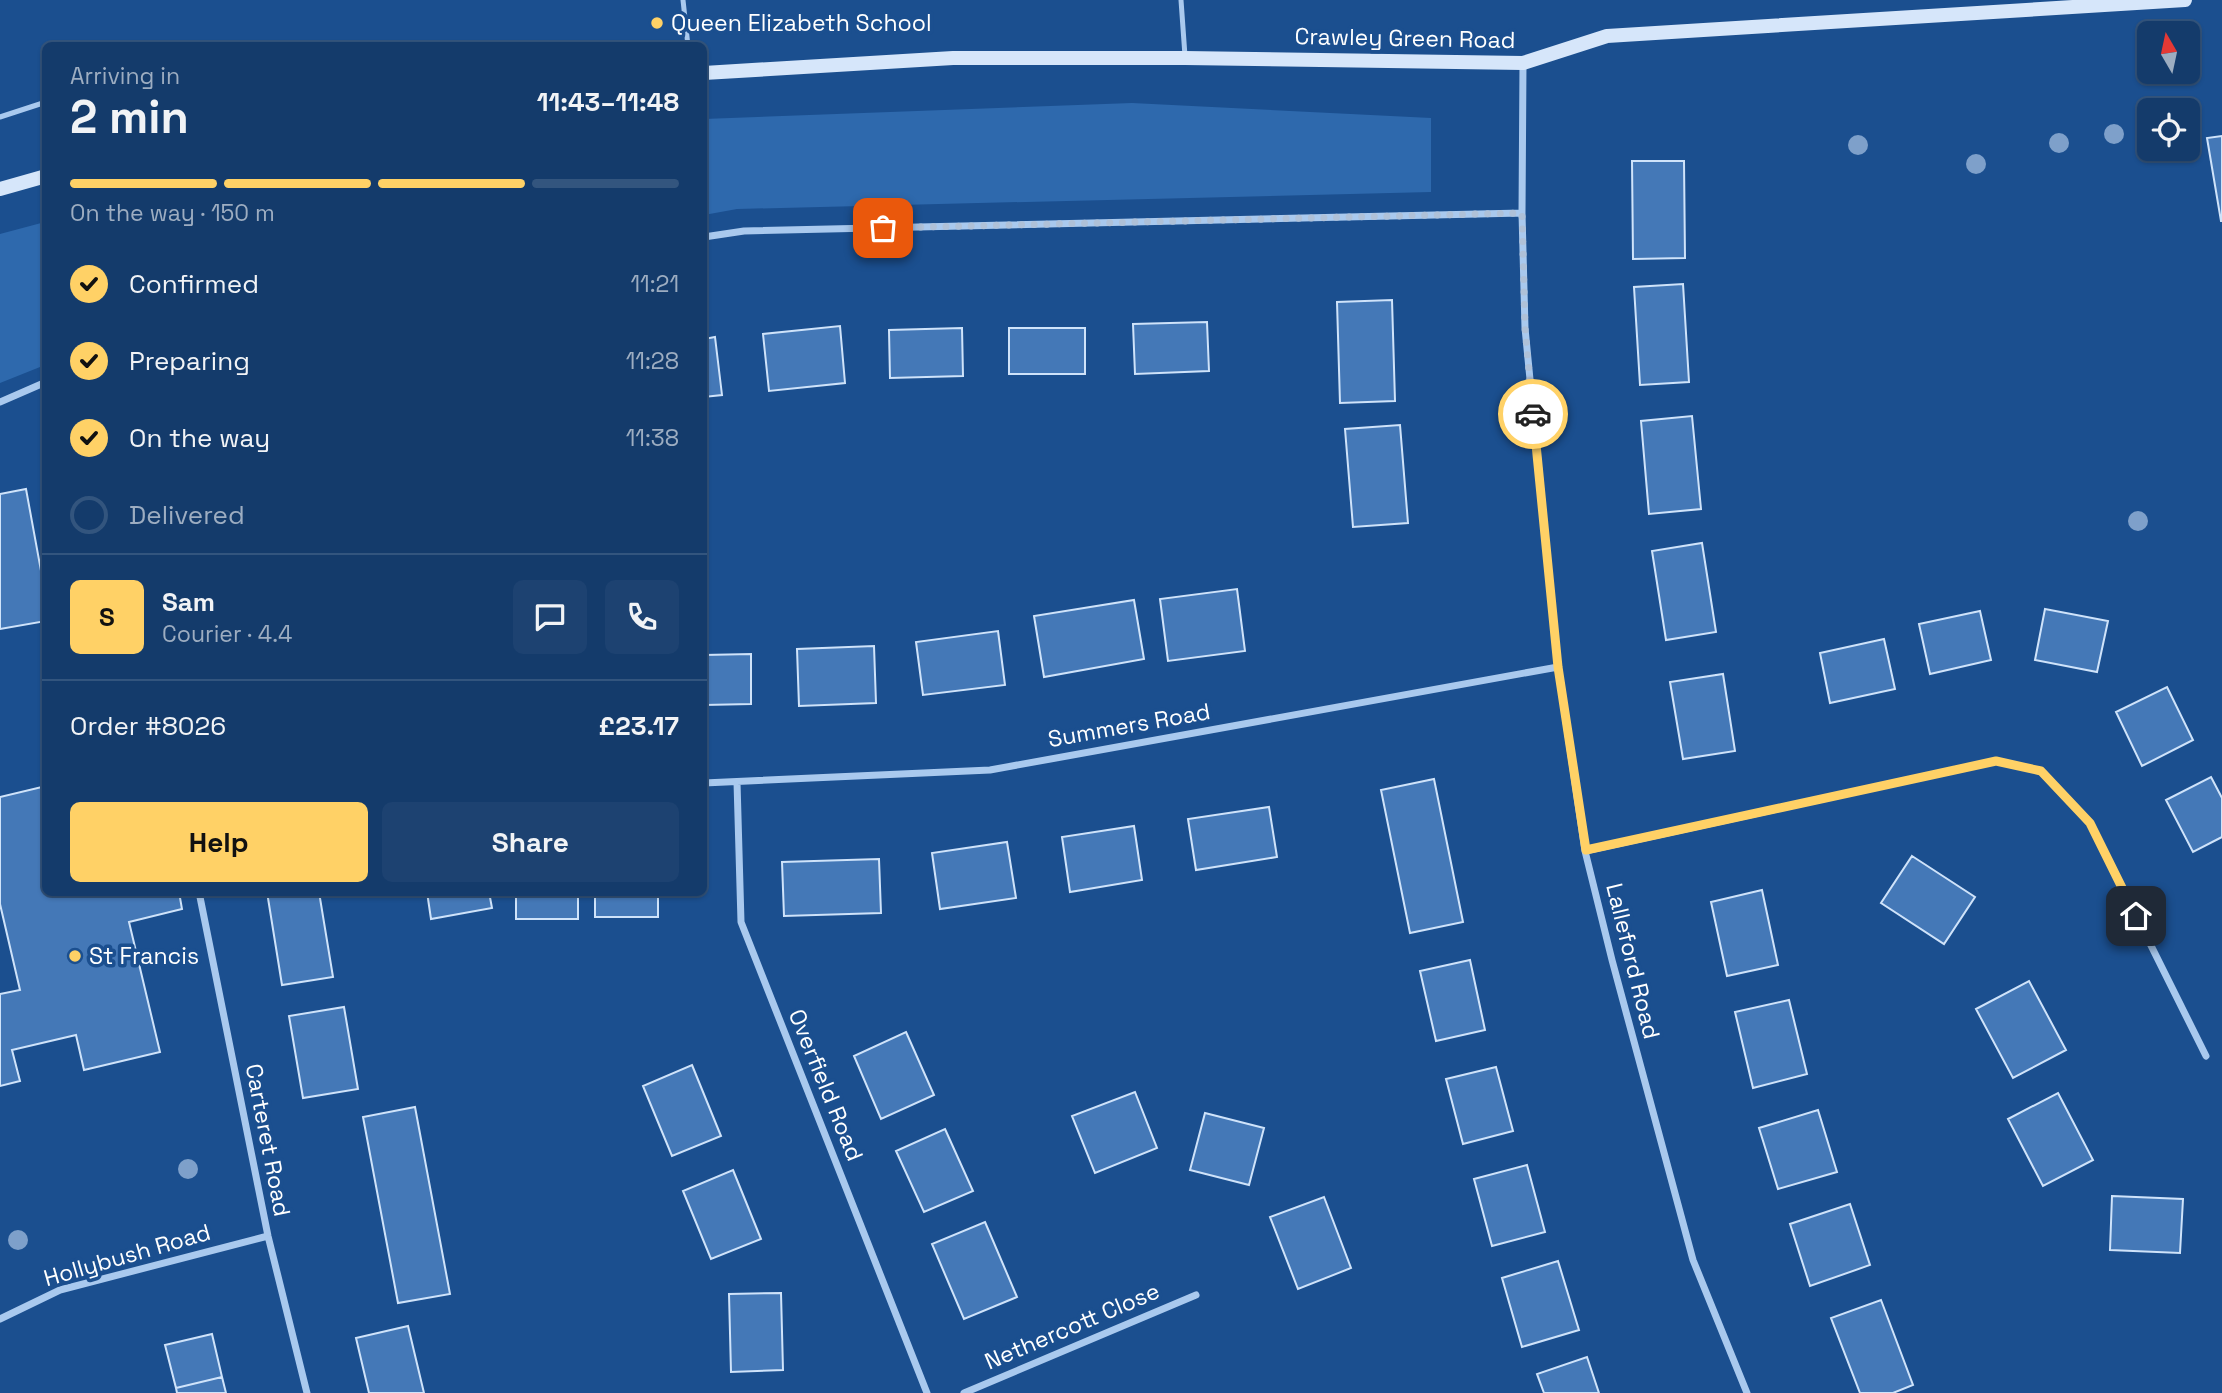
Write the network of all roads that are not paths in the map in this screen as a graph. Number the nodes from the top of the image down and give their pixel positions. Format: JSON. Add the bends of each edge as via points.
{"nodes":[{"id":1,"x":683,"y":0,"type":"edge"},
{"id":2,"x":1181,"y":0,"type":"edge"},
{"id":3,"x":2185,"y":0,"type":"edge"},
{"id":4,"x":688,"y":42,"type":"edge"},
{"id":5,"x":1185,"y":58,"type":"junction"},
{"id":6,"x":1523,"y":63,"type":"junction"},
{"id":7,"x":707,"y":73,"type":"edge"},
{"id":8,"x":42,"y":103,"type":"edge"},
{"id":9,"x":0,"y":117,"type":"edge"},
{"id":10,"x":42,"y":177,"type":"edge"},
{"id":11,"x":0,"y":189,"type":"edge"},
{"id":12,"x":1522,"y":213,"type":"junction"},
{"id":13,"x":707,"y":237,"type":"edge"},
{"id":14,"x":42,"y":384,"type":"edge"},
{"id":15,"x":0,"y":402,"type":"edge"},
{"id":16,"x":1558,"y":667,"type":"junction"},
{"id":17,"x":737,"y":782,"type":"junction"},
{"id":18,"x":707,"y":783,"type":"edge"},
{"id":19,"x":1586,"y":850,"type":"junction"},
{"id":20,"x":200,"y":896,"type":"edge"},
{"id":21,"x":2206,"y":1056,"type":"dead end"},
{"id":22,"x":268,"y":1237,"type":"junction"},
{"id":23,"x":1196,"y":1295,"type":"dead end"},
{"id":24,"x":0,"y":1319,"type":"edge"},
{"id":25,"x":307,"y":1393,"type":"edge"},
{"id":26,"x":927,"y":1393,"type":"edge"},
{"id":27,"x":964,"y":1393,"type":"edge"},
{"id":28,"x":1747,"y":1393,"type":"edge"}],
"edges":[{"from":1,"to":4,"type":"lane"},
{"from":2,"to":5,"type":"lane"},
{"from":3,"to":6,"type":"street","name":"Crawley Green Road","via":[[1607,36]]},
{"from":5,"to":6,"type":"street","name":"Crawley Green Road"},
{"from":5,"to":7,"type":"street","name":"Crawley Green Road","via":[[954,58]]},
{"from":6,"to":12,"type":"street","name":"Lalleford Road"},
{"from":8,"to":9,"type":"lane"},
{"from":10,"to":11,"type":"street"},
{"from":12,"to":13,"type":"street","via":[[744,231]]},
{"from":12,"to":16,"type":"street","name":"Lalleford Road","via":[[1525,328]]},
{"from":14,"to":15,"type":"street"},
{"from":16,"to":17,"type":"street","name":"Summers Road","via":[[990,770]]},
{"from":16,"to":19,"type":"street","name":"Lalleford Road"},
{"from":17,"to":18,"type":"street","name":"Summers Road"},
{"from":17,"to":26,"type":"street","name":"Overfield Road","via":[[741,922]]},
{"from":19,"to":21,"type":"street","via":[[1996,761],[2041,771],[2090,823]]},
{"from":19,"to":28,"type":"street","name":"Lalleford Road","via":[[1693,1261]]},
{"from":20,"to":22,"type":"street","name":"Carteret Road"},
{"from":22,"to":24,"type":"street","name":"Hollybush Road","via":[[60,1290]]},
{"from":22,"to":25,"type":"street","name":"Carteret Road"},
{"from":23,"to":27,"type":"street","name":"Nethercott Close"}]}
